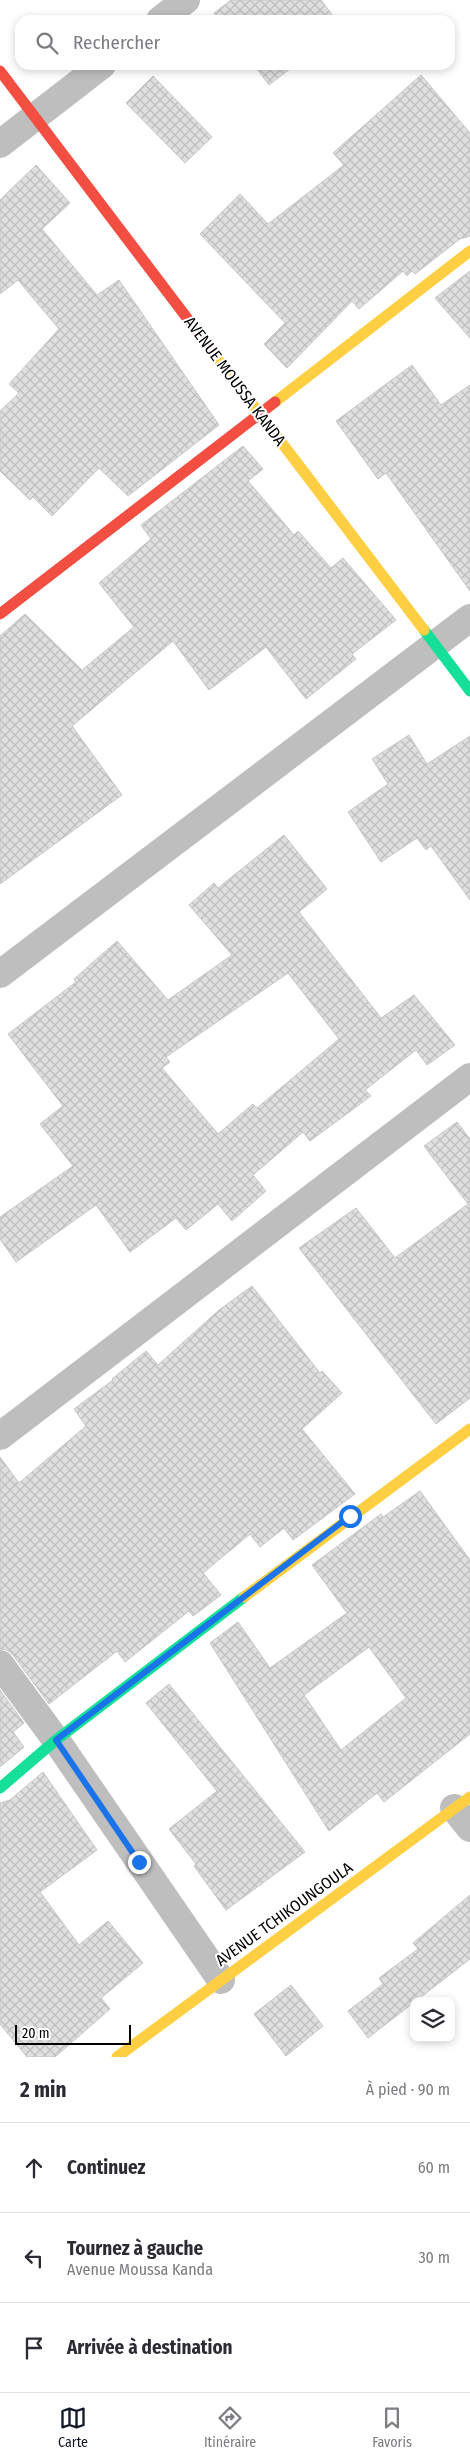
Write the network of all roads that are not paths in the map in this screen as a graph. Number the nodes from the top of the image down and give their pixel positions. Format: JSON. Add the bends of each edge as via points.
{"nodes":[{"id":1,"x":186,"y":0,"type":"edge"},
{"id":2,"x":166,"y":15,"type":"edge"},
{"id":3,"x":96,"y":70,"type":"edge"},
{"id":4,"x":0,"y":71,"type":"edge"},
{"id":5,"x":36,"y":117,"type":"junction"},
{"id":6,"x":0,"y":144,"type":"edge"},
{"id":7,"x":470,"y":251,"type":"edge"},
{"id":8,"x":259,"y":413,"type":"junction"},
{"id":9,"x":0,"y":614,"type":"edge"},
{"id":10,"x":470,"y":618,"type":"edge"},
{"id":11,"x":436,"y":644,"type":"junction"},
{"id":12,"x":470,"y":690,"type":"edge"},
{"id":13,"x":0,"y":974,"type":"edge"},
{"id":14,"x":470,"y":1077,"type":"edge"},
{"id":15,"x":470,"y":1429,"type":"edge"},
{"id":16,"x":0,"y":1436,"type":"edge"},
{"id":17,"x":0,"y":1664,"type":"edge"},
{"id":18,"x":56,"y":1740,"type":"junction"},
{"id":19,"x":0,"y":1788,"type":"edge"},
{"id":20,"x":465,"y":1811,"type":"edge"},
{"id":21,"x":221,"y":1980,"type":"junction"},
{"id":22,"x":117,"y":2057,"type":"edge"}],
"edges":[{"from":1,"to":2,"type":"street"},
{"from":3,"to":5,"type":"street"},
{"from":4,"to":5,"type":"street","name":"AVENUE MOUSSA KANDA"},
{"from":5,"to":6,"type":"street"},
{"from":5,"to":8,"type":"street","name":"AVENUE MOUSSA KANDA"},
{"from":7,"to":8,"type":"street"},
{"from":8,"to":9,"type":"street"},
{"from":8,"to":11,"type":"street","name":"AVENUE MOUSSA KANDA"},
{"from":10,"to":11,"type":"street"},
{"from":11,"to":12,"type":"street","name":"AVENUE MOUSSA KANDA"},
{"from":11,"to":13,"type":"street"},
{"from":14,"to":16,"type":"street"},
{"from":15,"to":18,"type":"street","via":[[350,1516]]},
{"from":17,"to":18,"type":"street"},
{"from":18,"to":19,"type":"street"},
{"from":18,"to":21,"type":"street"},
{"from":20,"to":21,"type":"street","name":"AVENUE TCHIKOUNGOULA"},
{"from":21,"to":22,"type":"street","name":"AVENUE TCHIKOUNGOULA"}]}
